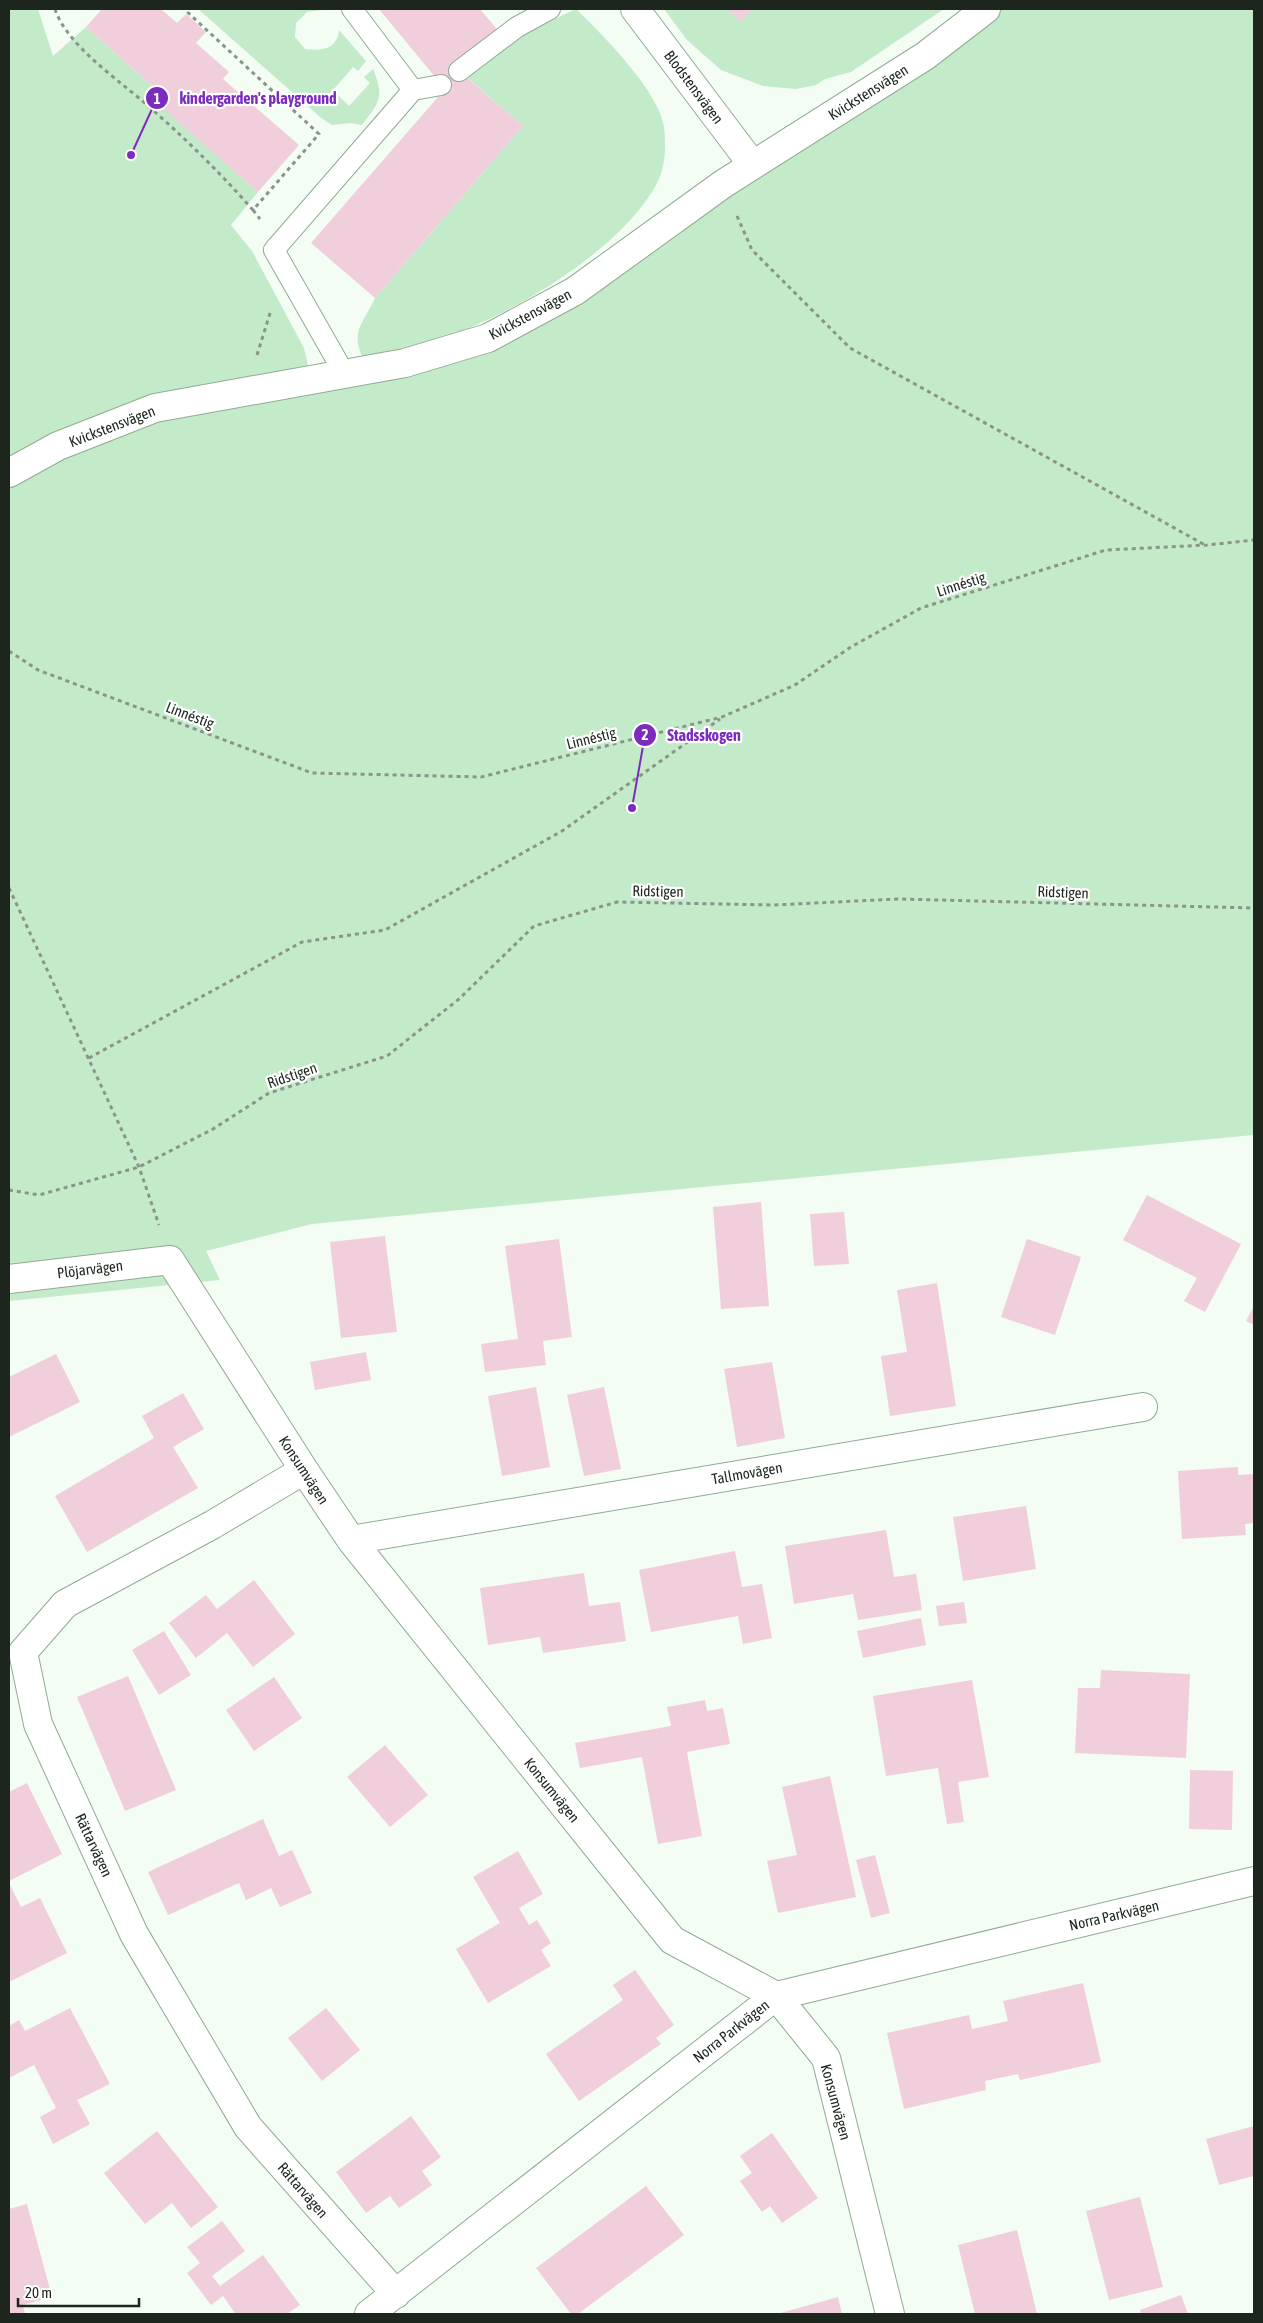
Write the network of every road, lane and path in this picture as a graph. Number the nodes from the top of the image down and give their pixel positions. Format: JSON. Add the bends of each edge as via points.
{"nodes":[{"id":1,"x":55,"y":9,"type":"edge"},
{"id":2,"x":184,"y":9,"type":"edge"},
{"id":3,"x":352,"y":9,"type":"edge"},
{"id":4,"x":550,"y":9,"type":"edge"},
{"id":5,"x":636,"y":9,"type":"edge"},
{"id":6,"x":986,"y":9,"type":"edge"},
{"id":7,"x":459,"y":71,"type":"dead end"},
{"id":8,"x":441,"y":85,"type":"dead end"},
{"id":9,"x":414,"y":90,"type":"junction"},
{"id":10,"x":752,"y":164,"type":"junction"},
{"id":11,"x":723,"y":184,"type":"junction"},
{"id":12,"x":284,"y":267,"type":"junction"},
{"id":13,"x":344,"y":373,"type":"junction"},
{"id":14,"x":246,"y":391,"type":"junction"},
{"id":15,"x":9,"y":473,"type":"edge"},
{"id":16,"x":1254,"y":540,"type":"edge"},
{"id":17,"x":1207,"y":546,"type":"junction"},
{"id":18,"x":9,"y":652,"type":"edge"},
{"id":19,"x":722,"y":718,"type":"junction"},
{"id":20,"x":9,"y":888,"type":"edge"},
{"id":21,"x":1254,"y":908,"type":"edge"},
{"id":22,"x":89,"y":1058,"type":"junction"},
{"id":23,"x":139,"y":1167,"type":"junction"},
{"id":24,"x":9,"y":1190,"type":"edge"},
{"id":25,"x":170,"y":1260,"type":"junction"},
{"id":26,"x":9,"y":1279,"type":"edge"},
{"id":27,"x":1142,"y":1406,"type":"dead end"},
{"id":28,"x":304,"y":1470,"type":"junction"},
{"id":29,"x":351,"y":1540,"type":"junction"},
{"id":30,"x":1254,"y":1881,"type":"edge"},
{"id":31,"x":776,"y":1996,"type":"junction"},
{"id":32,"x":396,"y":2294,"type":"junction"},
{"id":33,"x":369,"y":2314,"type":"edge"},
{"id":34,"x":890,"y":2314,"type":"edge"}],
"edges":[{"from":1,"to":2,"type":"path","via":[[58,21],[72,40],[220,171],[253,210],[319,134]]},
{"from":3,"to":9,"type":"lane"},
{"from":4,"to":7,"type":"lane","via":[[517,27]]},
{"from":5,"to":10,"type":"street","name":"Blodstensvägen"},
{"from":6,"to":10,"type":"street","name":"Kvickstensvägen","via":[[925,56]]},
{"from":8,"to":9,"type":"lane"},
{"from":9,"to":12,"type":"lane","via":[[274,250]]},
{"from":10,"to":11,"type":"street","name":"Kvickstensvägen"},
{"from":11,"to":13,"type":"street","name":"Kvickstensvägen","via":[[575,291],[488,338],[405,363]]},
{"from":11,"to":17,"type":"path","via":[[752,250],[850,348]]},
{"from":12,"to":13,"type":"lane"},
{"from":12,"to":14,"type":"path"},
{"from":13,"to":14,"type":"street","name":"Kvickstensvägen"},
{"from":14,"to":15,"type":"street","name":"Kvickstensvägen","via":[[155,408],[58,446]]},
{"from":16,"to":17,"type":"path","name":"Linnéstig"},
{"from":17,"to":19,"type":"path","name":"Linnéstig","via":[[1106,550],[921,608],[851,647],[795,685]]},
{"from":18,"to":19,"type":"path","name":"Linnéstig","via":[[38,670],[312,773],[481,777]]},
{"from":19,"to":22,"type":"path","via":[[562,831],[385,930],[302,942]]},
{"from":20,"to":22,"type":"path"},
{"from":21,"to":23,"type":"path","name":"Ridstigen","via":[[898,899],[774,906],[617,902],[534,926],[459,999],[387,1056],[269,1093],[213,1129]]},
{"from":22,"to":23,"type":"path"},
{"from":23,"to":24,"type":"path","name":"Ridstigen","via":[[39,1195]]},
{"from":23,"to":25,"type":"path"},
{"from":25,"to":26,"type":"street","name":"Plöjarvägen"},
{"from":25,"to":28,"type":"street","name":"Konsumvägen"},
{"from":27,"to":29,"type":"street","name":"Tallmovägen"},
{"from":28,"to":29,"type":"street","name":"Konsumvägen"},
{"from":28,"to":32,"type":"street","name":"Rättarvägen","via":[[212,1525],[65,1604],[23,1652],[38,1724],[139,1942],[248,2127]]},
{"from":29,"to":31,"type":"street","name":"Konsumvägen","via":[[672,1940]]},
{"from":30,"to":31,"type":"street","name":"Norra Parkvägen"},
{"from":31,"to":32,"type":"street","name":"Norra Parkvägen"},
{"from":31,"to":34,"type":"street","name":"Konsumvägen","via":[[826,2058]]},
{"from":32,"to":33,"type":"street","name":"Norra Parkvägen"}]}
